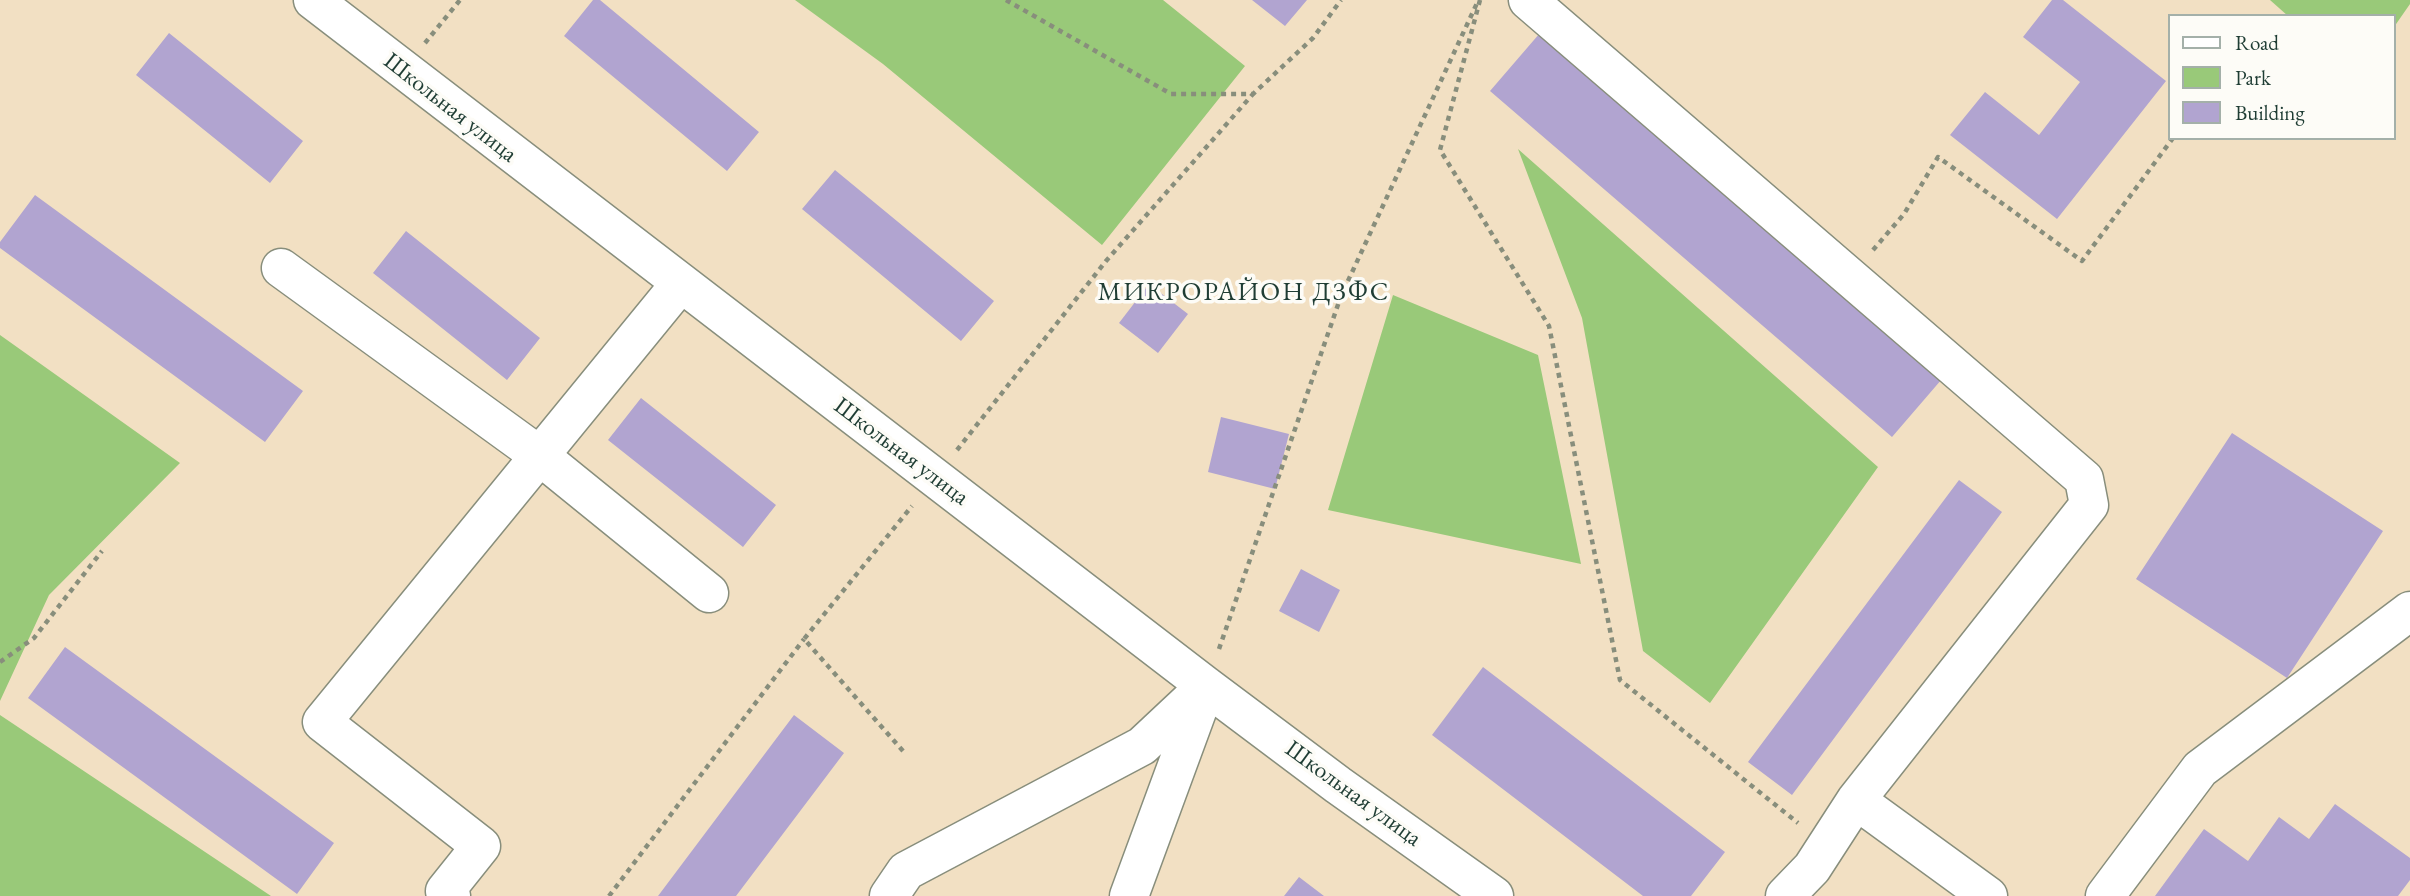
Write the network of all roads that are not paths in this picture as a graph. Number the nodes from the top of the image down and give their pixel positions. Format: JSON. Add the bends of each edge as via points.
{"nodes":[{"id":1,"x":313,"y":0,"type":"edge"},
{"id":2,"x":1528,"y":0,"type":"edge"},
{"id":3,"x":281,"y":268,"type":"dead end"},
{"id":4,"x":680,"y":284,"type":"junction"},
{"id":5,"x":540,"y":456,"type":"junction"},
{"id":6,"x":709,"y":593,"type":"dead end"},
{"id":7,"x":2410,"y":611,"type":"edge"},
{"id":8,"x":1206,"y":686,"type":"junction"},
{"id":9,"x":1856,"y":800,"type":"junction"},
{"id":10,"x":1132,"y":895,"type":"edge"},
{"id":11,"x":452,"y":896,"type":"edge"},
{"id":12,"x":889,"y":896,"type":"edge"},
{"id":13,"x":1494,"y":896,"type":"edge"},
{"id":14,"x":1785,"y":896,"type":"edge"},
{"id":15,"x":1988,"y":896,"type":"edge"},
{"id":16,"x":2105,"y":896,"type":"edge"}],
"edges":[{"from":1,"to":4,"type":"street","name":"Школьная улица"},
{"from":2,"to":9,"type":"street","via":[[2084,479],[2089,505]]},
{"from":3,"to":5,"type":"street"},
{"from":4,"to":5,"type":"street"},
{"from":4,"to":8,"type":"street","name":"Школьная улица"},
{"from":5,"to":6,"type":"street"},
{"from":5,"to":11,"type":"street","via":[[322,722],[481,846],[445,891]]},
{"from":7,"to":16,"type":"street","via":[[2200,769]]},
{"from":8,"to":10,"type":"street"},
{"from":8,"to":12,"type":"street","via":[[1142,746],[906,871]]},
{"from":8,"to":13,"type":"street","name":"Школьная улица"},
{"from":9,"to":14,"type":"street","via":[[1812,868]]},
{"from":9,"to":15,"type":"street"}]}
